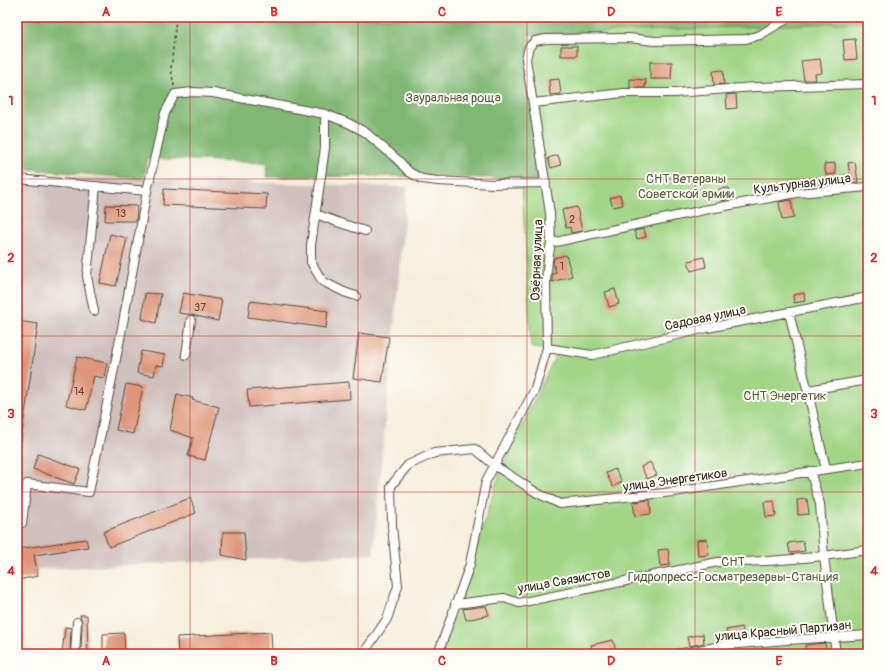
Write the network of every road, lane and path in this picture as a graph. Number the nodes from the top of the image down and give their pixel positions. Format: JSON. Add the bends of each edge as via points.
{"nodes":[{"id":1,"x":176,"y":17,"type":"edge"},
{"id":2,"x":790,"y":17,"type":"edge"},
{"id":3,"x":868,"y":84,"type":"edge"},
{"id":4,"x":175,"y":94,"type":"junction"},
{"id":5,"x":533,"y":103,"type":"junction"},
{"id":6,"x":325,"y":114,"type":"junction"},
{"id":7,"x":17,"y":179,"type":"edge"},
{"id":8,"x":546,"y":183,"type":"junction"},
{"id":9,"x":96,"y":186,"type":"junction"},
{"id":10,"x":868,"y":187,"type":"edge"},
{"id":11,"x":147,"y":191,"type":"junction"},
{"id":12,"x":316,"y":214,"type":"junction"},
{"id":13,"x":365,"y":231,"type":"dead end"},
{"id":14,"x":551,"y":243,"type":"junction"},
{"id":15,"x":356,"y":296,"type":"dead end"},
{"id":16,"x":868,"y":297,"type":"edge"},
{"id":17,"x":94,"y":311,"type":"dead end"},
{"id":18,"x":789,"y":312,"type":"junction"},
{"id":19,"x":191,"y":320,"type":"dead end"},
{"id":20,"x":547,"y":348,"type":"junction"},
{"id":21,"x":186,"y":355,"type":"dead end"},
{"id":22,"x":868,"y":380,"type":"edge"},
{"id":23,"x":808,"y":390,"type":"junction"},
{"id":24,"x":868,"y":463,"type":"edge"},
{"id":25,"x":494,"y":465,"type":"junction"},
{"id":26,"x":826,"y":469,"type":"junction"},
{"id":27,"x":810,"y":471,"type":"junction"},
{"id":28,"x":22,"y":523,"type":"dead end"},
{"id":29,"x":868,"y":550,"type":"edge"},
{"id":30,"x":824,"y":556,"type":"junction"},
{"id":31,"x":455,"y":604,"type":"junction"},
{"id":32,"x":77,"y":622,"type":"dead end"},
{"id":33,"x":868,"y":636,"type":"edge"},
{"id":34,"x":834,"y":638,"type":"junction"},
{"id":35,"x":75,"y":654,"type":"edge"},
{"id":36,"x":363,"y":654,"type":"edge"},
{"id":37,"x":438,"y":654,"type":"edge"},
{"id":38,"x":677,"y":654,"type":"edge"},
{"id":39,"x":836,"y":654,"type":"edge"}],
"edges":[{"from":1,"to":4,"type":"path","via":[[172,70]]},
{"from":2,"to":5,"type":"street","name":"Озёрная улица","via":[[760,35],[746,39],[654,41],[629,38],[535,41],[529,47],[526,59]]},
{"from":3,"to":5,"type":"street","via":[[624,93]]},
{"from":4,"to":6,"type":"street","via":[[213,93]]},
{"from":4,"to":11,"type":"street","via":[[165,113]]},
{"from":5,"to":8,"type":"street","name":"Озёрная улица"},
{"from":6,"to":8,"type":"street","via":[[365,132],[409,172],[422,179],[494,184]]},
{"from":6,"to":12,"type":"street","via":[[325,148]]},
{"from":7,"to":9,"type":"street"},
{"from":8,"to":14,"type":"street","name":"Озёрная улица"},
{"from":9,"to":11,"type":"street"},
{"from":9,"to":17,"type":"street","via":[[87,276]]},
{"from":10,"to":14,"type":"street","name":"Культурная улица","via":[[797,193]]},
{"from":11,"to":28,"type":"street","via":[[89,492],[27,484]]},
{"from":12,"to":13,"type":"street"},
{"from":12,"to":15,"type":"street","via":[[311,262],[322,281]]},
{"from":14,"to":20,"type":"street","name":"Озёрная улица","via":[[546,282]]},
{"from":16,"to":18,"type":"street","name":"Садовая улица"},
{"from":18,"to":20,"type":"street","name":"Садовая улица","via":[[592,355]]},
{"from":18,"to":23,"type":"street"},
{"from":19,"to":21,"type":"street"},
{"from":20,"to":25,"type":"street","name":"Озёрная улица","via":[[535,389]]},
{"from":22,"to":23,"type":"street"},
{"from":23,"to":26,"type":"street"},
{"from":24,"to":26,"type":"street","name":"улица Энергетиков"},
{"from":25,"to":27,"type":"street","name":"улица Энергетиков","via":[[537,493],[560,504],[673,492]]},
{"from":25,"to":31,"type":"street","name":"Озёрная улица","via":[[486,481],[470,564]]},
{"from":25,"to":36,"type":"street","name":"улица Энергетиков","via":[[475,449],[434,453],[408,465],[391,486],[398,586],[387,619]]},
{"from":26,"to":27,"type":"street","name":"улица Энергетиков"},
{"from":27,"to":30,"type":"street","via":[[820,504]]},
{"from":29,"to":30,"type":"street","name":"улица Связистов"},
{"from":30,"to":31,"type":"street","name":"улица Связистов","via":[[745,563],[718,562],[518,603],[504,598]]},
{"from":30,"to":34,"type":"street"},
{"from":31,"to":37,"type":"street","name":"Озёрная улица"},
{"from":32,"to":35,"type":"street"},
{"from":33,"to":34,"type":"street","name":"улица Красный Партизан"},
{"from":34,"to":38,"type":"street","name":"улица Красный Партизан","via":[[727,645]]},
{"from":34,"to":39,"type":"street"}]}
